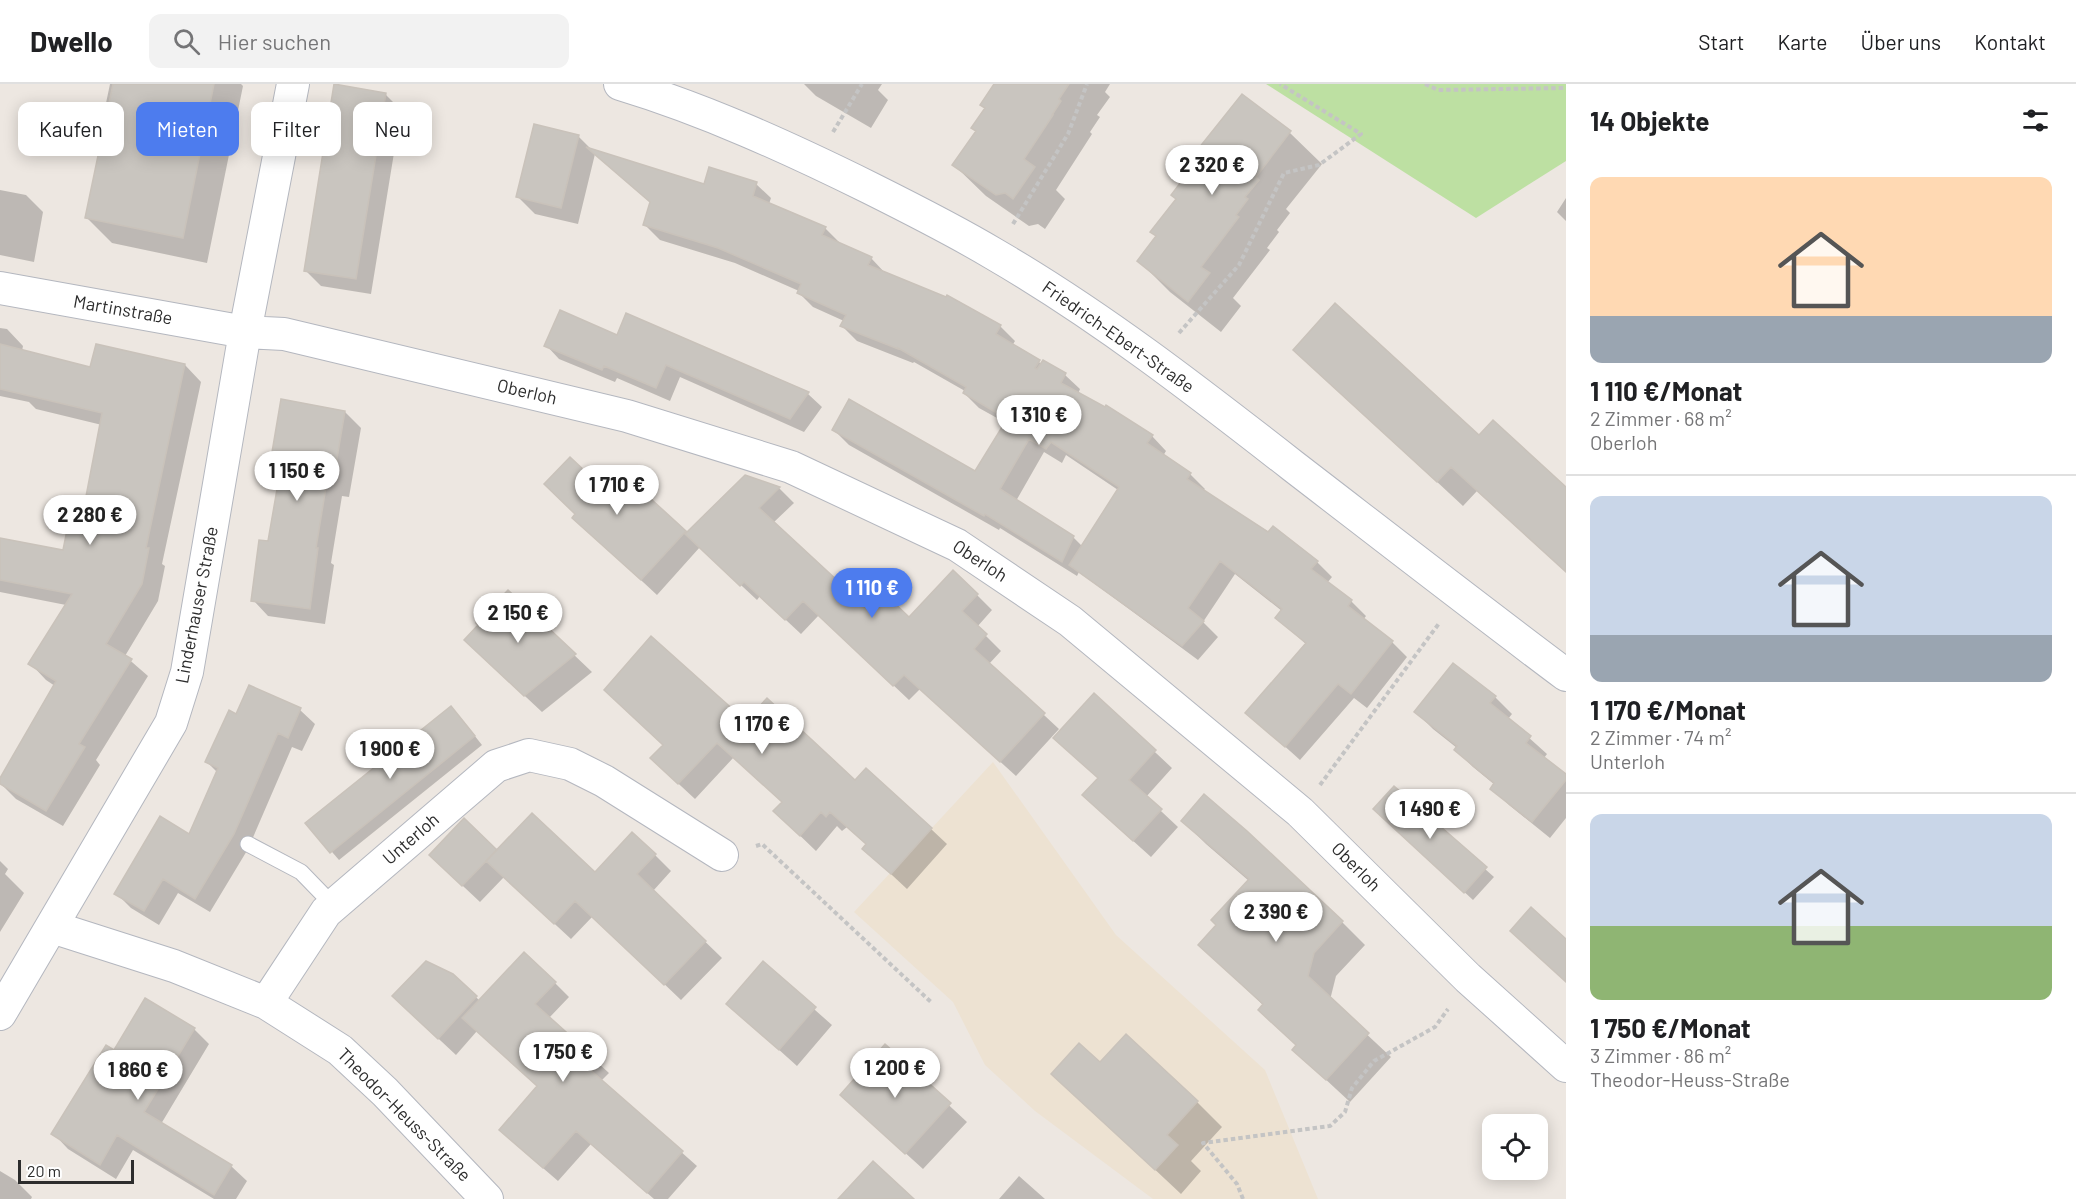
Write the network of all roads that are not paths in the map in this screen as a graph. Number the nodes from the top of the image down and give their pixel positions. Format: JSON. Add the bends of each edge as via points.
{"nodes":[{"id":1,"x":293,"y":84,"type":"edge"},
{"id":2,"x":620,"y":84,"type":"edge"},
{"id":3,"x":0,"y":288,"type":"edge"},
{"id":4,"x":245,"y":332,"type":"junction"},
{"id":5,"x":1566,"y":675,"type":"edge"},
{"id":6,"x":248,"y":844,"type":"dead end"},
{"id":7,"x":722,"y":855,"type":"road end"},
{"id":8,"x":333,"y":905,"type":"junction"},
{"id":9,"x":52,"y":927,"type":"junction"},
{"id":10,"x":266,"y":1003,"type":"junction"},
{"id":11,"x":0,"y":1014,"type":"edge"},
{"id":12,"x":1566,"y":1065,"type":"edge"},
{"id":13,"x":487,"y":1199,"type":"edge"}],
"edges":[{"from":1,"to":4,"type":"street","name":"Linderhauser Straße"},
{"from":2,"to":5,"type":"street","name":"Friedrich-Ebert-Straße","via":[[748,131],[920,213],[995,254],[1154,360]]},
{"from":3,"to":4,"type":"street","name":"Martinstraße"},
{"from":4,"to":9,"type":"street","name":"Linderhauser Straße","via":[[187,672],[171,723]]},
{"from":4,"to":12,"type":"street","name":"Oberloh","via":[[284,334],[627,416],[791,467],[957,545],[1070,621],[1300,812],[1468,978]]},
{"from":6,"to":8,"type":"lane","via":[[301,872]]},
{"from":7,"to":8,"type":"street","name":"Unterloh","via":[[604,781],[570,764],[529,755],[496,766]]},
{"from":8,"to":10,"type":"street","name":"Unterloh"},
{"from":9,"to":10,"type":"street","name":"Theodor-Heuss-Straße","via":[[174,966]]},
{"from":9,"to":11,"type":"street","name":"Linderhauser Straße"},
{"from":10,"to":13,"type":"street","name":"Theodor-Heuss-Straße","via":[[340,1050]]}]}
